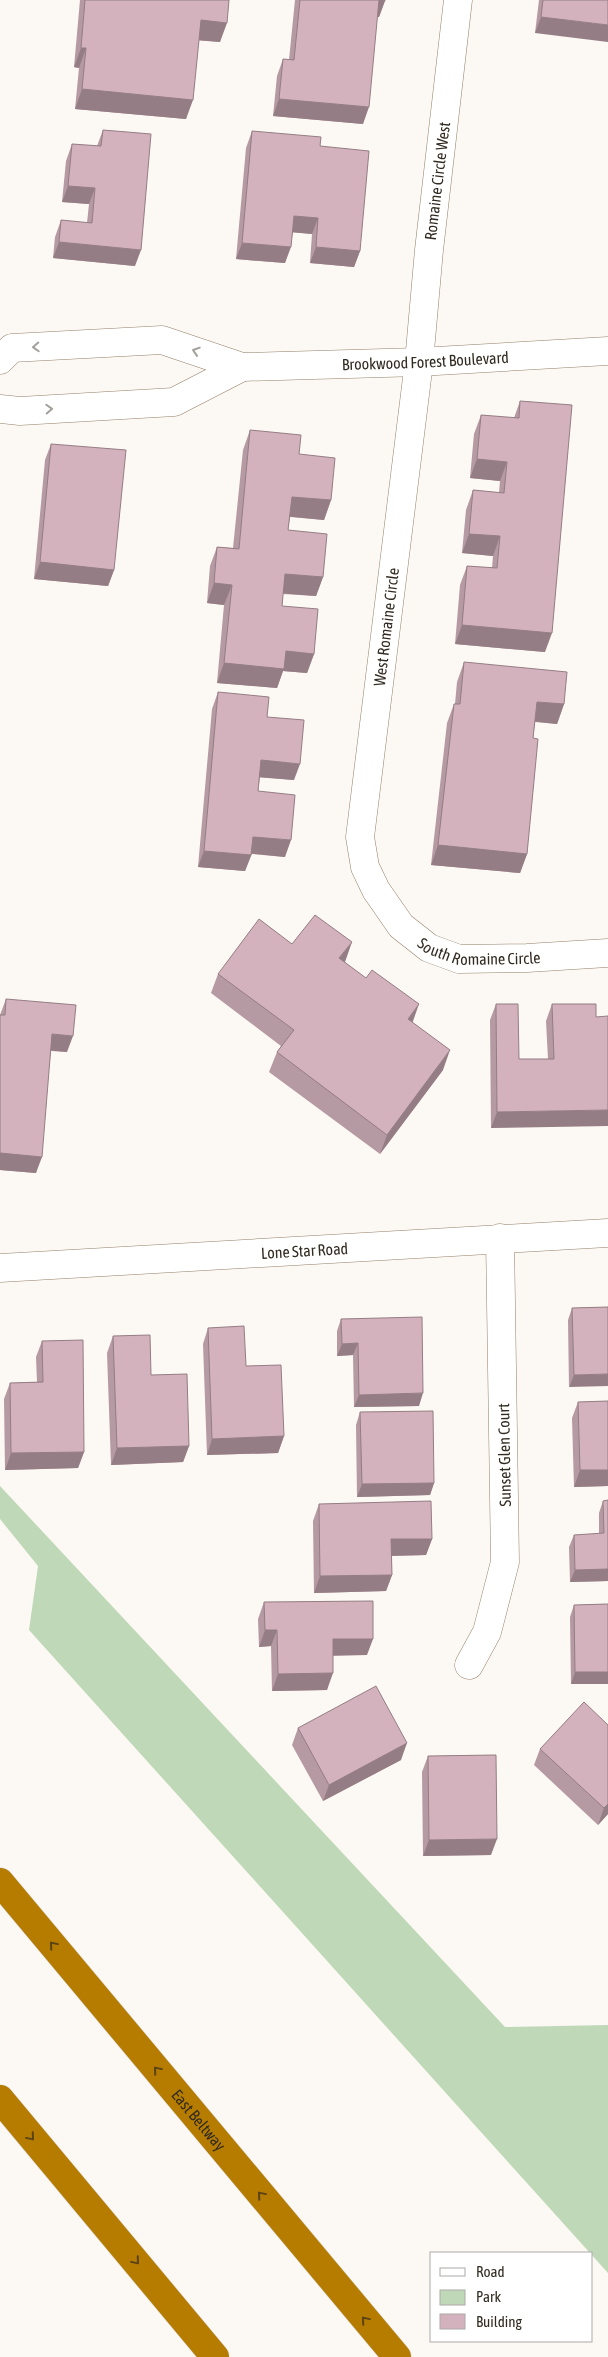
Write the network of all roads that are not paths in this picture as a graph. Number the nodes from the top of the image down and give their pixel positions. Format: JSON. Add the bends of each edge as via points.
{"nodes":[{"id":1,"x":458,"y":0,"type":"edge"},
{"id":2,"x":608,"y":351,"type":"edge"},
{"id":3,"x":0,"y":360,"type":"edge"},
{"id":4,"x":419,"y":362,"type":"junction"},
{"id":5,"x":242,"y":367,"type":"junction"},
{"id":6,"x":0,"y":409,"type":"edge"},
{"id":7,"x":376,"y":890,"type":"joint"},
{"id":8,"x":608,"y":952,"type":"edge"},
{"id":9,"x":608,"y":1232,"type":"edge"},
{"id":10,"x":500,"y":1238,"type":"junction"},
{"id":11,"x":0,"y":1268,"type":"edge"},
{"id":12,"x":469,"y":1665,"type":"dead end"},
{"id":13,"x":0,"y":1882,"type":"edge"},
{"id":14,"x":0,"y":2099,"type":"edge"},
{"id":15,"x":215,"y":2357,"type":"edge"},
{"id":16,"x":396,"y":2357,"type":"edge"}],
"edges":[{"from":1,"to":4,"type":"street","name":"Romaine Circle West"},
{"from":2,"to":4,"type":"street","name":"Brookwood Forest Boulevard"},
{"from":5,"to":3,"type":"street","name":"Brookwood Forest Boulevard","one_way":true,"via":[[162,340],[12,348]]},
{"from":4,"to":5,"type":"street","name":"Brookwood Forest Boulevard"},
{"from":4,"to":7,"type":"street","name":"West Romaine Circle","via":[[360,837],[365,867]]},
{"from":6,"to":5,"type":"street","name":"Brookwood Forest Boulevard","one_way":true,"via":[[20,411],[174,402]]},
{"from":7,"to":8,"type":"street","name":"South Romaine Circle","via":[[401,926],[429,948],[459,959]]},
{"from":9,"to":10,"type":"street","name":"Lone Star Road"},
{"from":10,"to":11,"type":"street","name":"Lone Star Road"},
{"from":10,"to":12,"type":"street","name":"Sunset Glen Court","via":[[505,1562],[487,1632]]},
{"from":16,"to":13,"type":"highway","name":"East Beltway","one_way":true},
{"from":14,"to":15,"type":"highway","one_way":true}]}
